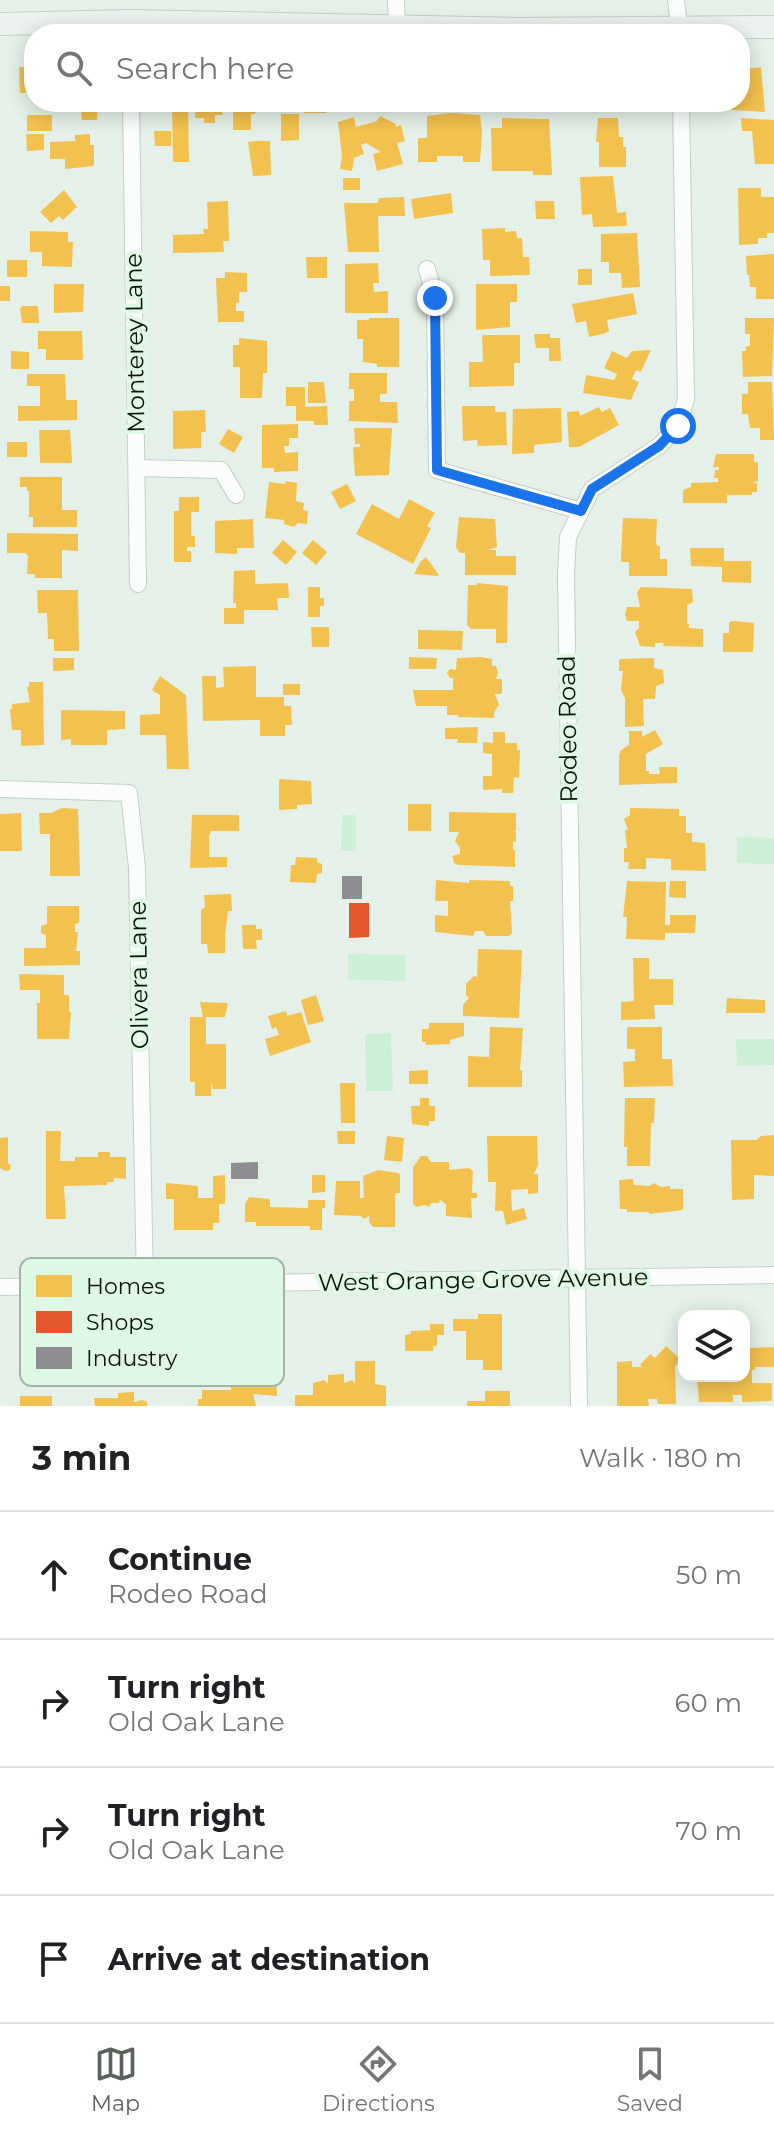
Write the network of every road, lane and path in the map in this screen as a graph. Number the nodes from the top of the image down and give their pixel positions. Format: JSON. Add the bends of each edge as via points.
{"nodes":[{"id":1,"x":396,"y":0,"type":"edge"},
{"id":2,"x":676,"y":0,"type":"edge"},
{"id":3,"x":0,"y":24,"type":"edge"},
{"id":4,"x":397,"y":24,"type":"edge"},
{"id":5,"x":679,"y":24,"type":"edge"},
{"id":6,"x":24,"y":25,"type":"edge"},
{"id":7,"x":774,"y":27,"type":"edge"},
{"id":8,"x":750,"y":28,"type":"edge"},
{"id":9,"x":131,"y":112,"type":"edge"},
{"id":10,"x":681,"y":112,"type":"edge"},
{"id":11,"x":427,"y":269,"type":"dead end"},
{"id":12,"x":137,"y":468,"type":"junction"},
{"id":13,"x":236,"y":495,"type":"dead end"},
{"id":14,"x":581,"y":511,"type":"junction"},
{"id":15,"x":138,"y":584,"type":"dead end"},
{"id":16,"x":0,"y":789,"type":"edge"},
{"id":17,"x":144,"y":1258,"type":"edge"},
{"id":18,"x":774,"y":1275,"type":"edge"},
{"id":19,"x":576,"y":1278,"type":"junction"},
{"id":20,"x":284,"y":1283,"type":"edge"},
{"id":21,"x":0,"y":1287,"type":"edge"},
{"id":22,"x":20,"y":1287,"type":"edge"},
{"id":23,"x":579,"y":1406,"type":"edge"}],
"edges":[{"from":1,"to":4,"type":"street"},
{"from":2,"to":5,"type":"street"},
{"from":3,"to":6,"type":"street"},
{"from":7,"to":8,"type":"street"},
{"from":9,"to":12,"type":"street","name":"Monterey Lane"},
{"from":10,"to":14,"type":"street","name":"Rodeo Road","via":[[686,399],[678,426],[659,446],[592,489]]},
{"from":11,"to":14,"type":"street","via":[[435,298],[437,470]]},
{"from":12,"to":13,"type":"street","via":[[221,470]]},
{"from":12,"to":15,"type":"street","name":"Monterey Lane"},
{"from":14,"to":19,"type":"street","name":"Rodeo Road","via":[[568,537],[566,576]]},
{"from":16,"to":17,"type":"street","name":"Olivera Lane","via":[[129,793],[137,868]]},
{"from":18,"to":19,"type":"street","name":"West Orange Grove Avenue"},
{"from":19,"to":20,"type":"street","name":"West Orange Grove Avenue"},
{"from":19,"to":23,"type":"street","name":"Rodeo Road"},
{"from":21,"to":22,"type":"street","name":"West Orange Grove Avenue"}]}
